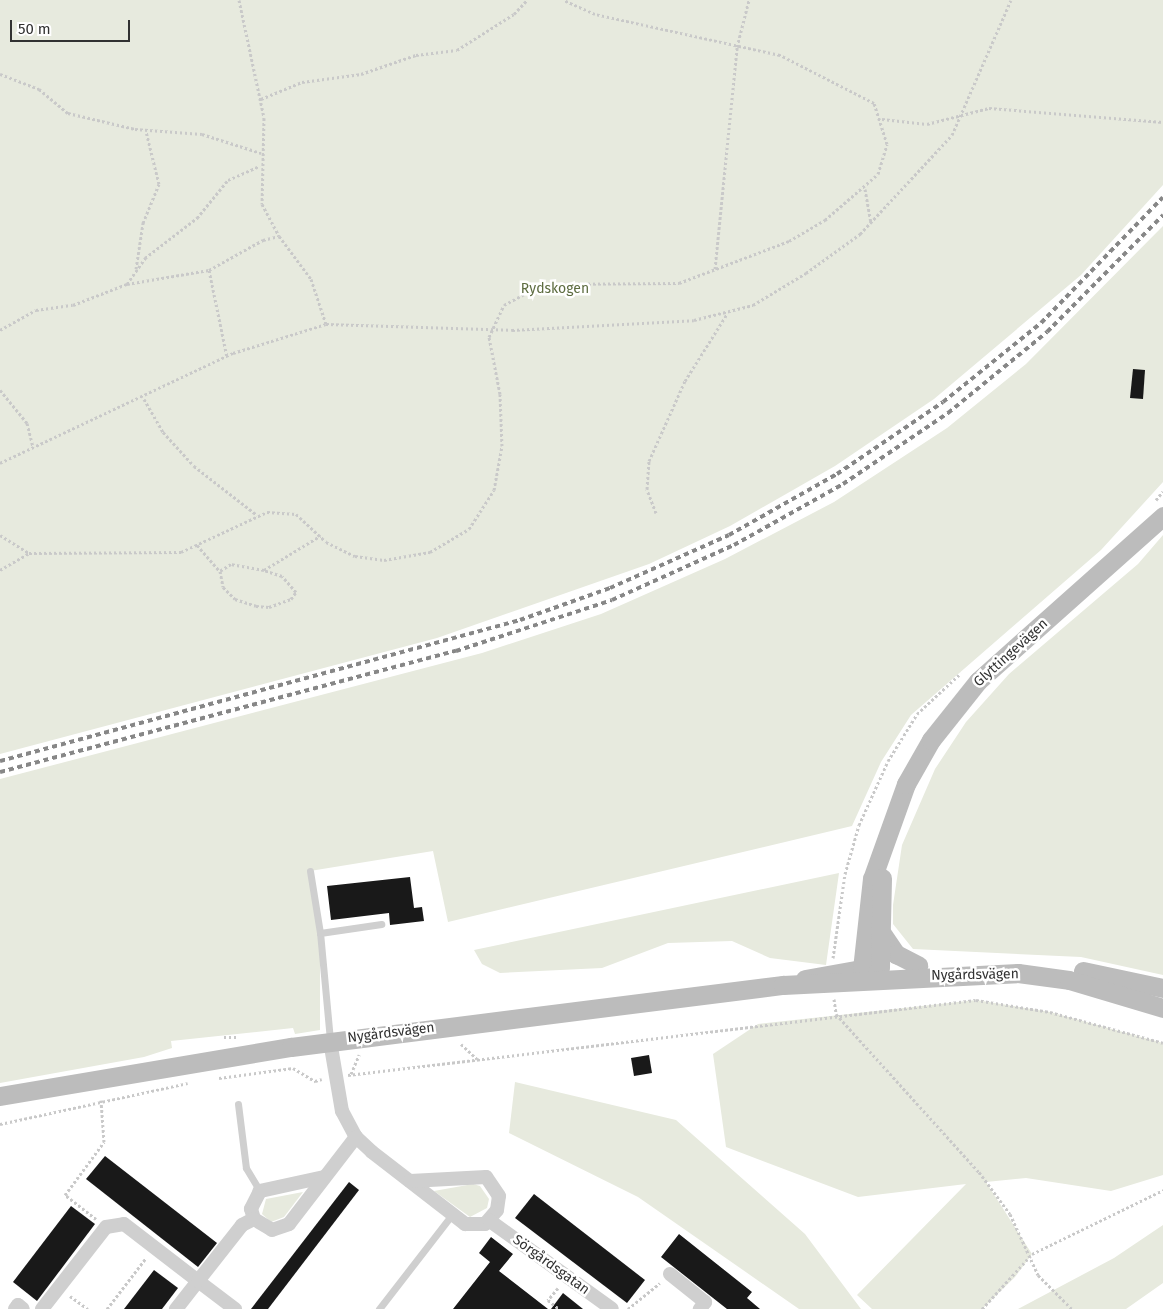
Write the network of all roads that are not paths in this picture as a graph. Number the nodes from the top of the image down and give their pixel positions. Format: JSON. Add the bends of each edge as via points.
{"nodes":[{"id":1,"x":1163,"y":516,"type":"edge"},
{"id":2,"x":892,"y":817,"type":"junction"},
{"id":3,"x":310,"y":871,"type":"dead end"},
{"id":4,"x":381,"y":924,"type":"dead end"},
{"id":5,"x":881,"y":932,"type":"junction"},
{"id":6,"x":320,"y":933,"type":"junction"},
{"id":7,"x":918,"y":966,"type":"junction"},
{"id":8,"x":871,"y":972,"type":"junction"},
{"id":9,"x":1163,"y":988,"type":"edge"},
{"id":10,"x":1163,"y":1008,"type":"edge"},
{"id":11,"x":330,"y":1041,"type":"junction"},
{"id":12,"x":0,"y":1096,"type":"edge"},
{"id":13,"x":238,"y":1104,"type":"dead end"},
{"id":14,"x":356,"y":1136,"type":"junction"},
{"id":15,"x":324,"y":1177,"type":"junction"},
{"id":16,"x":410,"y":1181,"type":"junction"},
{"id":17,"x":260,"y":1191,"type":"junction"},
{"id":18,"x":451,"y":1216,"type":"junction"},
{"id":19,"x":254,"y":1219,"type":"junction"},
{"id":20,"x":490,"y":1220,"type":"junction"},
{"id":21,"x":670,"y":1274,"type":"road end"},
{"id":22,"x":198,"y":1281,"type":"junction"},
{"id":23,"x":15,"y":1309,"type":"edge"},
{"id":24,"x":23,"y":1309,"type":"edge"},
{"id":25,"x":42,"y":1309,"type":"edge"},
{"id":26,"x":176,"y":1309,"type":"edge"},
{"id":27,"x":235,"y":1309,"type":"edge"},
{"id":28,"x":379,"y":1309,"type":"edge"},
{"id":29,"x":612,"y":1309,"type":"edge"},
{"id":30,"x":700,"y":1309,"type":"edge"}],
"edges":[{"from":1,"to":2,"type":"street","name":"Glyttingevägen","via":[[978,681],[931,740]]},
{"from":2,"to":5,"type":"street","name":"Glyttingevägen","via":[[882,878]]},
{"from":2,"to":8,"type":"street","name":"Glyttingevägen","via":[[872,880]]},
{"from":3,"to":6,"type":"lane"},
{"from":4,"to":6,"type":"lane"},
{"from":5,"to":7,"type":"street","via":[[896,954]]},
{"from":5,"to":8,"type":"street","name":"Glyttingevägen"},
{"from":6,"to":11,"type":"lane"},
{"from":7,"to":8,"type":"street","name":"Nygårdsvägen"},
{"from":7,"to":9,"type":"street","name":"Nygårdsvägen","via":[[998,963],[1062,968]]},
{"from":8,"to":10,"type":"street","name":"Nygårdsvägen","via":[[1018,973],[1069,980]]},
{"from":8,"to":11,"type":"street","name":"Nygårdsvägen"},
{"from":11,"to":12,"type":"street","name":"Nygårdsvägen"},
{"from":11,"to":14,"type":"street","via":[[333,1077],[342,1111]]},
{"from":13,"to":17,"type":"lane","via":[[246,1168]]},
{"from":14,"to":15,"type":"street"},
{"from":14,"to":16,"type":"street"},
{"from":15,"to":17,"type":"street"},
{"from":15,"to":19,"type":"street","via":[[280,1229],[261,1227]]},
{"from":16,"to":18,"type":"street"},
{"from":16,"to":20,"type":"street","via":[[486,1177],[499,1196]]},
{"from":17,"to":19,"type":"street","via":[[251,1209]]},
{"from":18,"to":20,"type":"street","via":[[472,1226]]},
{"from":18,"to":28,"type":"lane"},
{"from":19,"to":22,"type":"street","via":[[242,1225]]},
{"from":20,"to":29,"type":"street","name":"Sörgårdsgatan"},
{"from":21,"to":30,"type":"street","via":[[705,1302]]},
{"from":22,"to":25,"type":"street","via":[[124,1224],[106,1227]]},
{"from":22,"to":26,"type":"street"},
{"from":22,"to":27,"type":"street"},
{"from":23,"to":24,"type":"street","via":[[18,1305]]}]}
